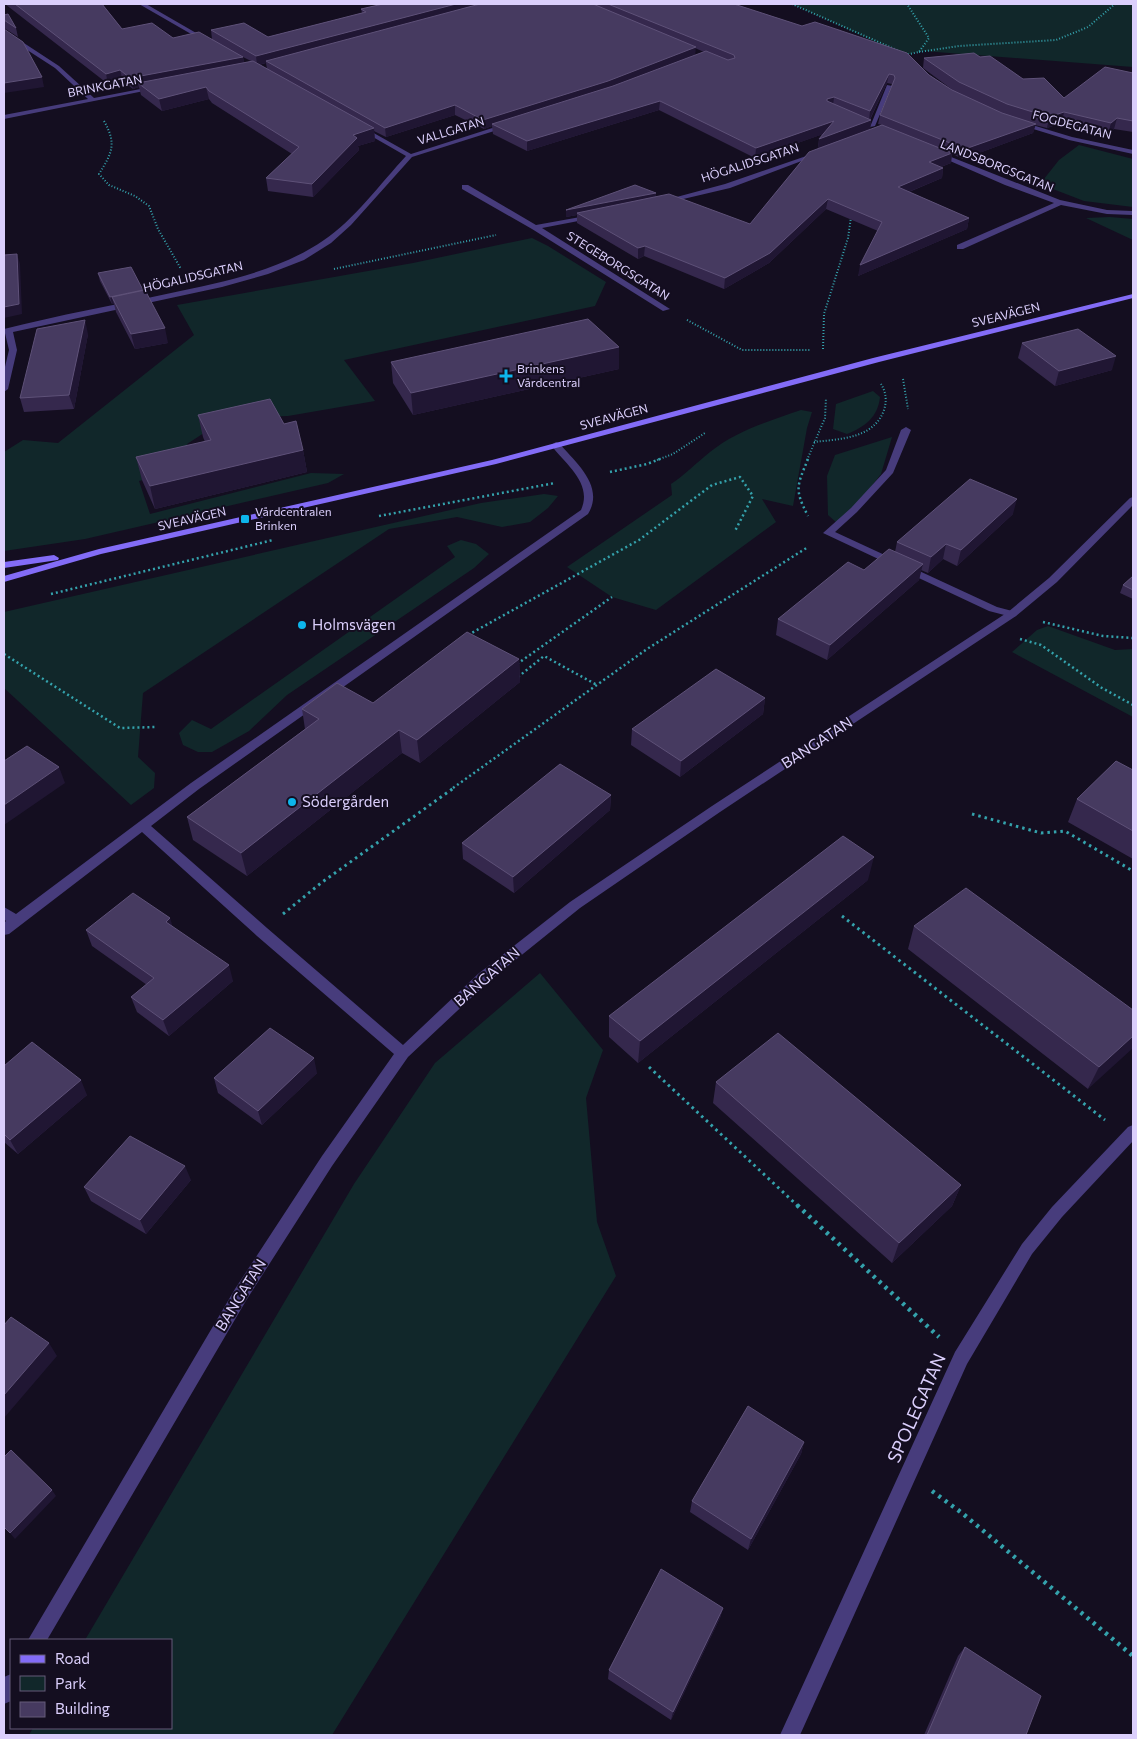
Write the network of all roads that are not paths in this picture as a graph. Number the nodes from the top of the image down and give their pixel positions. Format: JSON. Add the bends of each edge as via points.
{"nodes":[{"id":1,"x":142,"y":4,"type":"edge"},
{"id":2,"x":4,"y":32,"type":"edge"},
{"id":3,"x":215,"y":46,"type":"edge"},
{"id":4,"x":889,"y":86,"type":"edge"},
{"id":5,"x":160,"y":87,"type":"edge"},
{"id":6,"x":90,"y":100,"type":"junction"},
{"id":7,"x":4,"y":117,"type":"edge"},
{"id":8,"x":1012,"y":120,"type":"edge"},
{"id":9,"x":519,"y":122,"type":"edge"},
{"id":10,"x":864,"y":122,"type":"edge"},
{"id":11,"x":358,"y":127,"type":"edge"},
{"id":12,"x":873,"y":130,"type":"junction"},
{"id":13,"x":882,"y":130,"type":"edge"},
{"id":14,"x":928,"y":149,"type":"edge"},
{"id":15,"x":823,"y":152,"type":"edge"},
{"id":16,"x":1133,"y":152,"type":"edge"},
{"id":17,"x":410,"y":156,"type":"junction"},
{"id":18,"x":465,"y":187,"type":"dead end"},
{"id":19,"x":1059,"y":203,"type":"junction"},
{"id":20,"x":650,"y":204,"type":"edge"},
{"id":21,"x":1133,"y":213,"type":"edge"},
{"id":22,"x":602,"y":214,"type":"edge"},
{"id":23,"x":535,"y":227,"type":"junction"},
{"id":24,"x":960,"y":247,"type":"dead end"},
{"id":25,"x":265,"y":272,"type":"joint"},
{"id":26,"x":1133,"y":296,"type":"edge"},
{"id":27,"x":666,"y":309,"type":"road end"},
{"id":28,"x":6,"y":330,"type":"edge"},
{"id":29,"x":4,"y":389,"type":"edge"},
{"id":30,"x":906,"y":430,"type":"dead end"},
{"id":31,"x":556,"y":445,"type":"junction"},
{"id":32,"x":1133,"y":500,"type":"edge"},
{"id":33,"x":99,"y":552,"type":"junction"},
{"id":34,"x":4,"y":565,"type":"edge"},
{"id":35,"x":4,"y":580,"type":"edge"},
{"id":36,"x":1012,"y":614,"type":"junction"},
{"id":37,"x":142,"y":824,"type":"junction"},
{"id":38,"x":4,"y":912,"type":"edge"},
{"id":39,"x":15,"y":921,"type":"junction"},
{"id":40,"x":4,"y":930,"type":"edge"},
{"id":41,"x":403,"y":1053,"type":"junction"},
{"id":42,"x":1130,"y":1134,"type":"edge"},
{"id":43,"x":38,"y":1639,"type":"edge"},
{"id":44,"x":790,"y":1735,"type":"edge"}],
"edges":[{"from":1,"to":3,"type":"street"},
{"from":2,"to":6,"type":"street","via":[[57,68]]},
{"from":4,"to":12,"type":"street"},
{"from":5,"to":6,"type":"street","name":"BRINKGATAN"},
{"from":6,"to":7,"type":"street","name":"BRINKGATAN"},
{"from":8,"to":16,"type":"street","name":"FOGDEGATAN","via":[[1071,139]]},
{"from":9,"to":17,"type":"street","name":"VALLGATAN"},
{"from":10,"to":12,"type":"street"},
{"from":11,"to":17,"type":"street"},
{"from":12,"to":13,"type":"street"},
{"from":14,"to":19,"type":"street","name":"LANDSBORGSGATAN"},
{"from":15,"to":20,"type":"street","name":"HÖGALIDSGATAN","via":[[727,186]]},
{"from":17,"to":25,"type":"street","name":"VALLGATAN","via":[[328,241],[301,258]]},
{"from":18,"to":23,"type":"street","name":"STEGEBORGSGATAN"},
{"from":19,"to":21,"type":"street","name":"LANDSBORGSGATAN","via":[[1091,210]]},
{"from":19,"to":24,"type":"street","name":"LANDSBORGSGATAN"},
{"from":22,"to":23,"type":"street"},
{"from":23,"to":27,"type":"street","name":"STEGEBORGSGATAN"},
{"from":25,"to":28,"type":"street","name":"HÖGALIDSGATAN","via":[[222,286]]},
{"from":26,"to":31,"type":"main road","name":"SVEAVÄGEN"},
{"from":28,"to":29,"type":"street","name":"HÖGALIDSGATAN","via":[[13,350]]},
{"from":30,"to":36,"type":"street","via":[[890,471],[828,533],[993,609]]},
{"from":31,"to":33,"type":"main road","name":"SVEAVÄGEN","via":[[422,479]]},
{"from":31,"to":37,"type":"street","via":[[590,487],[590,504],[585,512]]},
{"from":32,"to":36,"type":"street","name":"BANGATAN","via":[[1053,580]]},
{"from":33,"to":34,"type":"main road","name":"SVEAVÄGEN"},
{"from":33,"to":35,"type":"main road","name":"SVEAVÄGEN"},
{"from":36,"to":41,"type":"street","name":"BANGATAN","via":[[575,905],[484,978]]},
{"from":37,"to":39,"type":"street"},
{"from":37,"to":41,"type":"street"},
{"from":38,"to":39,"type":"street"},
{"from":39,"to":40,"type":"street"},
{"from":41,"to":43,"type":"street","name":"BANGATAN","via":[[327,1161],[241,1294]]},
{"from":42,"to":44,"type":"street","name":"SPOLEGATAN","via":[[1027,1249],[961,1358]]}]}
